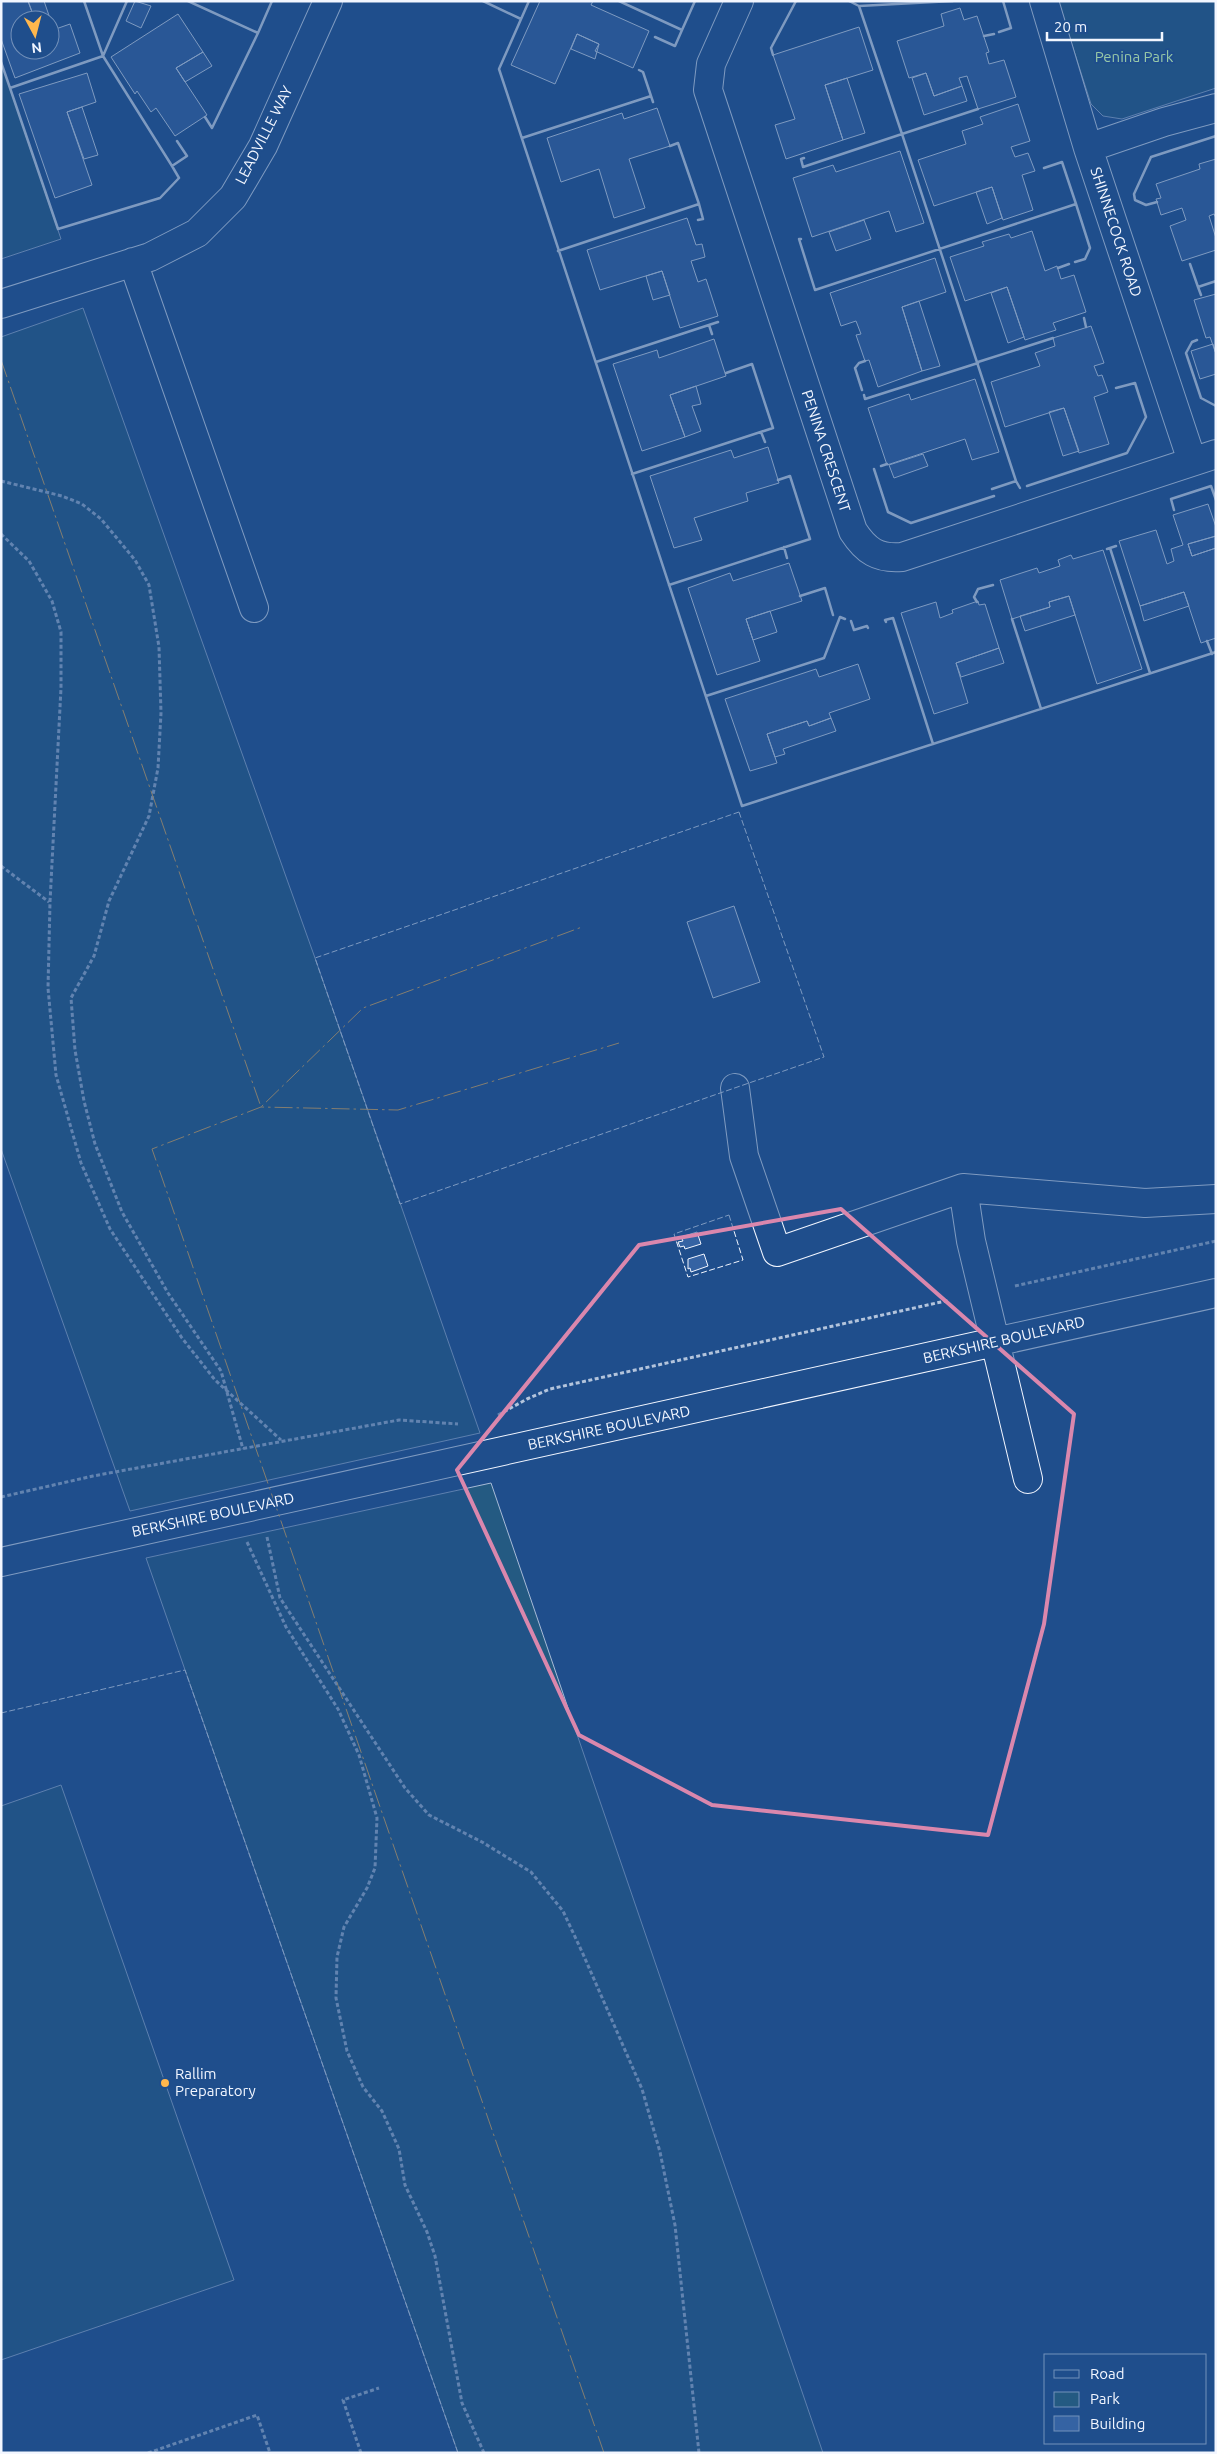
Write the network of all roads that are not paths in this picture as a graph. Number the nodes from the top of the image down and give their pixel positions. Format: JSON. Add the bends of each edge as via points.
{"nodes":[{"id":1,"x":328,"y":1,"type":"edge"},
{"id":2,"x":739,"y":1,"type":"edge"},
{"id":3,"x":1044,"y":1,"type":"edge"},
{"id":4,"x":1216,"y":108,"type":"edge"},
{"id":5,"x":1088,"y":148,"type":"junction"},
{"id":6,"x":133,"y":262,"type":"junction"},
{"id":7,"x":1,"y":304,"type":"edge"},
{"id":8,"x":1204,"y":458,"type":"edge"},
{"id":9,"x":254,"y":608,"type":"dead end"},
{"id":10,"x":735,"y":1088,"type":"dead end"},
{"id":11,"x":963,"y":1188,"type":"junction"},
{"id":12,"x":1216,"y":1199,"type":"edge"},
{"id":13,"x":1216,"y":1293,"type":"edge"},
{"id":14,"x":997,"y":1342,"type":"junction"},
{"id":15,"x":1028,"y":1479,"type":"dead end"},
{"id":16,"x":1,"y":1562,"type":"edge"}],
"edges":[{"from":1,"to":6,"type":"street","name":"LEADVILLE WAY","via":[[263,146],[233,197],[197,233]]},
{"from":2,"to":8,"type":"street","name":"PENINA CRESCENT","via":[[711,64],[708,90],[850,522],[862,546],[888,559],[902,558]]},
{"from":3,"to":5,"type":"street","name":"SHINNECOCK ROAD"},
{"from":4,"to":5,"type":"street"},
{"from":5,"to":8,"type":"street","name":"SHINNECOCK ROAD"},
{"from":6,"to":7,"type":"street","name":"LEADVILLE WAY"},
{"from":6,"to":9,"type":"street"},
{"from":10,"to":11,"type":"street","via":[[744,1156],[777,1252]]},
{"from":11,"to":12,"type":"street","via":[[1144,1203]]},
{"from":11,"to":14,"type":"street","via":[[971,1241]]},
{"from":13,"to":14,"type":"street","name":"BERKSHIRE BOULEVARD"},
{"from":14,"to":15,"type":"street"},
{"from":14,"to":16,"type":"street","name":"BERKSHIRE BOULEVARD"}]}
